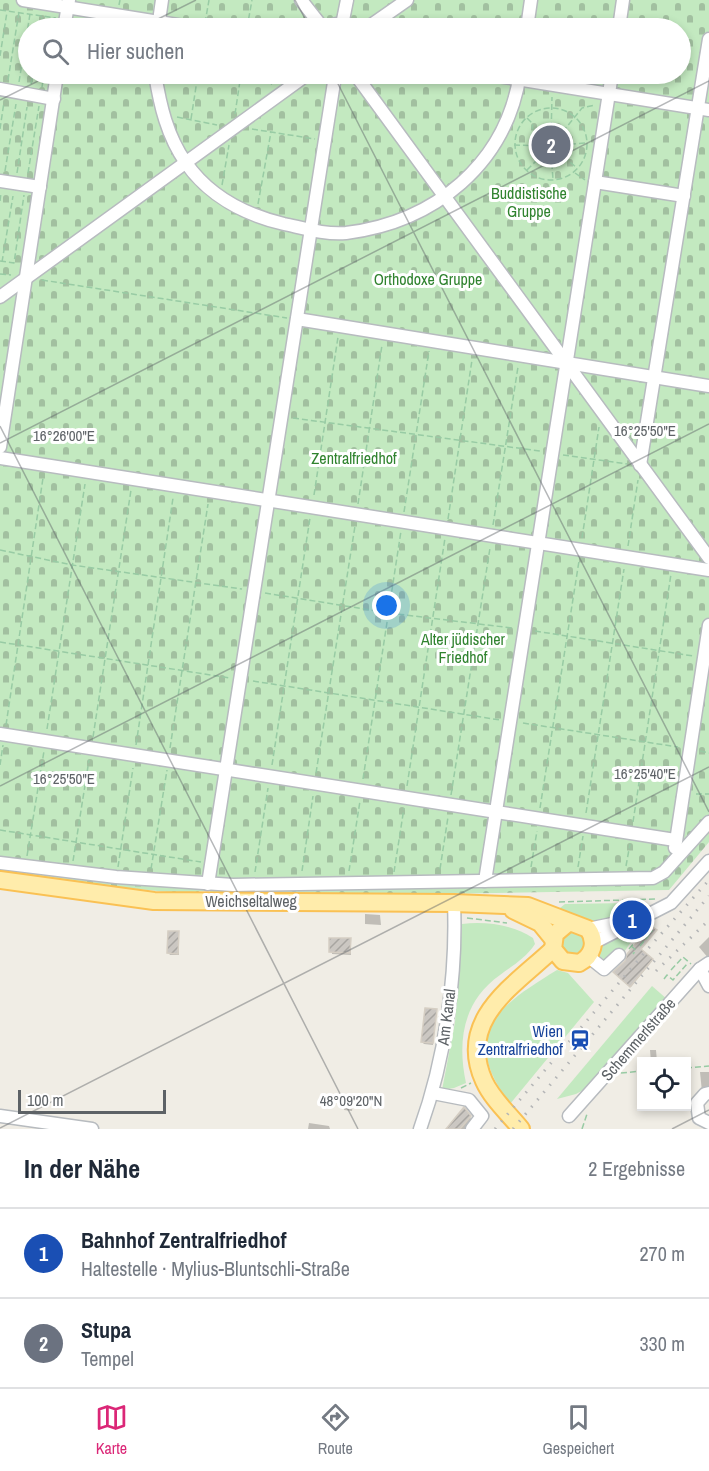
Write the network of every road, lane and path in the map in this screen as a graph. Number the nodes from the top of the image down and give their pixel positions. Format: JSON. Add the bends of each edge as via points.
{"nodes":[{"id":1,"x":23,"y":0,"type":"edge"},
{"id":2,"x":162,"y":0,"type":"edge"},
{"id":3,"x":209,"y":0,"type":"edge"},
{"id":4,"x":252,"y":0,"type":"edge"},
{"id":5,"x":301,"y":0,"type":"edge"},
{"id":6,"x":347,"y":0,"type":"edge"},
{"id":7,"x":407,"y":0,"type":"edge"},
{"id":8,"x":531,"y":0,"type":"edge"},
{"id":9,"x":623,"y":0,"type":"edge"},
{"id":10,"x":0,"y":10,"type":"edge"},
{"id":11,"x":7,"y":11,"type":"junction"},
{"id":12,"x":19,"y":12,"type":"junction"},
{"id":13,"x":30,"y":14,"type":"junction"},
{"id":14,"x":64,"y":14,"type":"edge"},
{"id":15,"x":42,"y":16,"type":"joint"},
{"id":16,"x":19,"y":18,"type":"edge"},
{"id":17,"x":29,"y":18,"type":"edge"},
{"id":18,"x":96,"y":18,"type":"edge"},
{"id":19,"x":160,"y":18,"type":"edge"},
{"id":20,"x":206,"y":18,"type":"edge"},
{"id":21,"x":249,"y":18,"type":"edge"},
{"id":22,"x":315,"y":18,"type":"edge"},
{"id":23,"x":347,"y":18,"type":"edge"},
{"id":24,"x":381,"y":18,"type":"edge"},
{"id":25,"x":528,"y":18,"type":"edge"},
{"id":26,"x":620,"y":18,"type":"edge"},
{"id":27,"x":18,"y":25,"type":"edge"},
{"id":28,"x":709,"y":39,"type":"edge"},
{"id":29,"x":0,"y":56,"type":"edge"},
{"id":30,"x":18,"y":68,"type":"edge"},
{"id":31,"x":56,"y":84,"type":"edge"},
{"id":32,"x":157,"y":84,"type":"edge"},
{"id":33,"x":196,"y":84,"type":"edge"},
{"id":34,"x":272,"y":84,"type":"edge"},
{"id":35,"x":294,"y":84,"type":"edge"},
{"id":36,"x":330,"y":84,"type":"edge"},
{"id":37,"x":363,"y":84,"type":"edge"},
{"id":38,"x":518,"y":84,"type":"edge"},
{"id":39,"x":553,"y":84,"type":"edge"},
{"id":40,"x":610,"y":84,"type":"edge"},
{"id":41,"x":13,"y":91,"type":"edge"},
{"id":42,"x":279,"y":95,"type":"junction"},
{"id":43,"x":608,"y":97,"type":"junction"},
{"id":44,"x":54,"y":99,"type":"junction"},
{"id":45,"x":550,"y":108,"type":"junction"},
{"id":46,"x":704,"y":109,"type":"edge"},
{"id":47,"x":162,"y":114,"type":"junction"},
{"id":48,"x":526,"y":117,"type":"junction"},
{"id":49,"x":575,"y":117,"type":"junction"},
{"id":50,"x":191,"y":119,"type":"junction"},
{"id":51,"x":234,"y":128,"type":"junction"},
{"id":52,"x":550,"y":128,"type":"junction"},
{"id":53,"x":0,"y":129,"type":"edge"},
{"id":54,"x":271,"y":132,"type":"junction"},
{"id":55,"x":562,"y":132,"type":"junction"},
{"id":56,"x":539,"y":134,"type":"junction"},
{"id":57,"x":551,"y":137,"type":"junction"},
{"id":58,"x":557,"y":139,"type":"junction"},
{"id":59,"x":545,"y":140,"type":"junction"},
{"id":60,"x":325,"y":141,"type":"junction"},
{"id":61,"x":587,"y":143,"type":"junction"},
{"id":62,"x":514,"y":145,"type":"junction"},
{"id":63,"x":568,"y":145,"type":"junction"},
{"id":64,"x":533,"y":146,"type":"junction"},
{"id":65,"x":543,"y":146,"type":"junction"},
{"id":66,"x":560,"y":146,"type":"junction"},
{"id":67,"x":557,"y":151,"type":"junction"},
{"id":68,"x":545,"y":152,"type":"junction"},
{"id":69,"x":552,"y":154,"type":"junction"},
{"id":70,"x":563,"y":156,"type":"junction"},
{"id":71,"x":539,"y":158,"type":"junction"},
{"id":72,"x":551,"y":162,"type":"junction"},
{"id":73,"x":186,"y":163,"type":"junction"},
{"id":74,"x":578,"y":168,"type":"junction"},
{"id":75,"x":526,"y":171,"type":"junction"},
{"id":76,"x":553,"y":180,"type":"junction"},
{"id":77,"x":6,"y":182,"type":"edge"},
{"id":78,"x":595,"y":182,"type":"junction"},
{"id":79,"x":40,"y":186,"type":"junction"},
{"id":80,"x":684,"y":196,"type":"junction"},
{"id":81,"x":447,"y":197,"type":"junction"},
{"id":82,"x":0,"y":201,"type":"edge"},
{"id":83,"x":256,"y":216,"type":"junction"},
{"id":84,"x":311,"y":230,"type":"junction"},
{"id":85,"x":2,"y":262,"type":"dead end"},
{"id":86,"x":0,"y":274,"type":"edge"},
{"id":87,"x":26,"y":278,"type":"junction"},
{"id":88,"x":0,"y":297,"type":"edge"},
{"id":89,"x":297,"y":319,"type":"junction"},
{"id":90,"x":340,"y":326,"type":"junction"},
{"id":91,"x":384,"y":333,"type":"junction"},
{"id":92,"x":430,"y":341,"type":"junction"},
{"id":93,"x":474,"y":348,"type":"junction"},
{"id":94,"x":520,"y":355,"type":"junction"},
{"id":95,"x":566,"y":363,"type":"junction"},
{"id":96,"x":655,"y":377,"type":"junction"},
{"id":97,"x":709,"y":386,"type":"edge"},
{"id":98,"x":602,"y":412,"type":"junction"},
{"id":99,"x":281,"y":417,"type":"junction"},
{"id":100,"x":325,"y":422,"type":"junction"},
{"id":101,"x":370,"y":428,"type":"junction"},
{"id":102,"x":416,"y":434,"type":"junction"},
{"id":103,"x":460,"y":440,"type":"junction"},
{"id":104,"x":506,"y":446,"type":"junction"},
{"id":105,"x":0,"y":447,"type":"edge"},
{"id":106,"x":552,"y":453,"type":"junction"},
{"id":107,"x":0,"y":458,"type":"edge"},
{"id":108,"x":594,"y":460,"type":"junction"},
{"id":109,"x":45,"y":465,"type":"junction"},
{"id":110,"x":640,"y":465,"type":"junction"},
{"id":111,"x":87,"y":471,"type":"junction"},
{"id":112,"x":132,"y":478,"type":"junction"},
{"id":113,"x":175,"y":485,"type":"junction"},
{"id":114,"x":210,"y":491,"type":"junction"},
{"id":115,"x":268,"y":500,"type":"junction"},
{"id":116,"x":312,"y":507,"type":"junction"},
{"id":117,"x":356,"y":514,"type":"junction"},
{"id":118,"x":403,"y":521,"type":"junction"},
{"id":119,"x":447,"y":529,"type":"junction"},
{"id":120,"x":492,"y":535,"type":"junction"},
{"id":121,"x":537,"y":542,"type":"junction"},
{"id":122,"x":580,"y":549,"type":"junction"},
{"id":123,"x":0,"y":550,"type":"edge"},
{"id":124,"x":626,"y":556,"type":"junction"},
{"id":125,"x":31,"y":558,"type":"junction"},
{"id":126,"x":709,"y":558,"type":"edge"},
{"id":127,"x":673,"y":564,"type":"junction"},
{"id":128,"x":72,"y":565,"type":"junction"},
{"id":129,"x":709,"y":570,"type":"edge"},
{"id":130,"x":118,"y":572,"type":"junction"},
{"id":131,"x":161,"y":579,"type":"junction"},
{"id":132,"x":196,"y":583,"type":"junction"},
{"id":133,"x":254,"y":591,"type":"junction"},
{"id":134,"x":297,"y":599,"type":"junction"},
{"id":135,"x":342,"y":605,"type":"junction"},
{"id":136,"x":389,"y":613,"type":"junction"},
{"id":137,"x":433,"y":617,"type":"junction"},
{"id":138,"x":478,"y":624,"type":"junction"},
{"id":139,"x":709,"y":625,"type":"edge"},
{"id":140,"x":524,"y":629,"type":"junction"},
{"id":141,"x":567,"y":636,"type":"junction"},
{"id":142,"x":0,"y":642,"type":"edge"},
{"id":143,"x":613,"y":643,"type":"junction"},
{"id":144,"x":18,"y":645,"type":"junction"},
{"id":145,"x":59,"y":651,"type":"junction"},
{"id":146,"x":660,"y":651,"type":"junction"},
{"id":147,"x":105,"y":658,"type":"junction"},
{"id":148,"x":704,"y":658,"type":"junction"},
{"id":149,"x":148,"y":665,"type":"junction"},
{"id":150,"x":182,"y":670,"type":"junction"},
{"id":151,"x":241,"y":679,"type":"junction"},
{"id":152,"x":284,"y":686,"type":"junction"},
{"id":153,"x":329,"y":693,"type":"junction"},
{"id":154,"x":375,"y":700,"type":"junction"},
{"id":155,"x":419,"y":707,"type":"junction"},
{"id":156,"x":464,"y":714,"type":"junction"},
{"id":157,"x":510,"y":721,"type":"junction"},
{"id":158,"x":553,"y":728,"type":"junction"},
{"id":159,"x":2,"y":735,"type":"edge"},
{"id":160,"x":598,"y":735,"type":"junction"},
{"id":161,"x":45,"y":741,"type":"junction"},
{"id":162,"x":645,"y":742,"type":"junction"},
{"id":163,"x":91,"y":748,"type":"junction"},
{"id":164,"x":690,"y":749,"type":"junction"},
{"id":165,"x":135,"y":755,"type":"junction"},
{"id":166,"x":168,"y":761,"type":"junction"},
{"id":167,"x":0,"y":765,"type":"edge"},
{"id":168,"x":225,"y":770,"type":"junction"},
{"id":169,"x":270,"y":777,"type":"junction"},
{"id":170,"x":315,"y":784,"type":"junction"},
{"id":171,"x":361,"y":791,"type":"junction"},
{"id":172,"x":683,"y":794,"type":"junction"},
{"id":173,"x":709,"y":794,"type":"edge"},
{"id":174,"x":405,"y":798,"type":"junction"},
{"id":175,"x":450,"y":805,"type":"junction"},
{"id":176,"x":495,"y":812,"type":"junction"},
{"id":177,"x":538,"y":819,"type":"junction"},
{"id":178,"x":709,"y":822,"type":"edge"},
{"id":179,"x":584,"y":826,"type":"junction"},
{"id":180,"x":0,"y":830,"type":"edge"},
{"id":181,"x":631,"y":834,"type":"junction"},
{"id":182,"x":32,"y":835,"type":"junction"},
{"id":183,"x":675,"y":840,"type":"junction"},
{"id":184,"x":76,"y":842,"type":"junction"},
{"id":185,"x":120,"y":849,"type":"junction"},
{"id":186,"x":153,"y":854,"type":"junction"},
{"id":187,"x":677,"y":858,"type":"junction"},
{"id":188,"x":709,"y":861,"type":"edge"},
{"id":189,"x":0,"y":863,"type":"edge"},
{"id":190,"x":211,"y":863,"type":"junction"},
{"id":191,"x":26,"y":866,"type":"junction"},
{"id":192,"x":72,"y":871,"type":"junction"},
{"id":193,"x":116,"y":877,"type":"junction"},
{"id":194,"x":150,"y":879,"type":"junction"},
{"id":195,"x":576,"y":879,"type":"junction"},
{"id":196,"x":624,"y":879,"type":"junction"},
{"id":197,"x":0,"y":880,"type":"edge"},
{"id":198,"x":485,"y":880,"type":"junction"},
{"id":199,"x":529,"y":880,"type":"junction"},
{"id":200,"x":393,"y":881,"type":"junction"},
{"id":201,"x":438,"y":882,"type":"junction"},
{"id":202,"x":347,"y":883,"type":"junction"},
{"id":203,"x":208,"y":884,"type":"junction"},
{"id":204,"x":300,"y":884,"type":"junction"},
{"id":205,"x":253,"y":885,"type":"junction"},
{"id":206,"x":656,"y":898,"type":"dead end"},
{"id":207,"x":504,"y":906,"type":"junction"},
{"id":208,"x":454,"y":910,"type":"junction"},
{"id":209,"x":549,"y":913,"type":"junction"},
{"id":210,"x":568,"y":923,"type":"junction"},
{"id":211,"x":514,"y":926,"type":"dead end"},
{"id":212,"x":648,"y":927,"type":"dead end"},
{"id":213,"x":649,"y":935,"type":"dead end"},
{"id":214,"x":590,"y":943,"type":"junction"},
{"id":215,"x":631,"y":946,"type":"junction"},
{"id":216,"x":640,"y":946,"type":"dead end"},
{"id":217,"x":556,"y":950,"type":"junction"},
{"id":218,"x":633,"y":954,"type":"dead end"},
{"id":219,"x":619,"y":955,"type":"joint"},
{"id":220,"x":686,"y":960,"type":"dead end"},
{"id":221,"x":688,"y":962,"type":"dead end"},
{"id":222,"x":705,"y":966,"type":"edge"},
{"id":223,"x":671,"y":970,"type":"dead end"},
{"id":224,"x":664,"y":979,"type":"dead end"},
{"id":225,"x":709,"y":986,"type":"edge"},
{"id":226,"x":709,"y":1066,"type":"edge"},
{"id":227,"x":691,"y":1068,"type":"edge"},
{"id":228,"x":637,"y":1071,"type":"edge"},
{"id":229,"x":621,"y":1073,"type":"dead end"},
{"id":230,"x":471,"y":1083,"type":"dead end"},
{"id":231,"x":467,"y":1085,"type":"dead end"},
{"id":232,"x":434,"y":1092,"type":"junction"},
{"id":233,"x":709,"y":1094,"type":"edge"},
{"id":234,"x":0,"y":1116,"type":"edge"},
{"id":235,"x":569,"y":1116,"type":"dead end"},
{"id":236,"x":709,"y":1123,"type":"edge"},
{"id":237,"x":92,"y":1129,"type":"edge"},
{"id":238,"x":420,"y":1129,"type":"edge"},
{"id":239,"x":472,"y":1129,"type":"edge"},
{"id":240,"x":521,"y":1129,"type":"edge"}],
"edges":[{"from":1,"to":14,"type":"street"},
{"from":2,"to":19,"type":"street"},
{"from":3,"to":20,"type":"path"},
{"from":4,"to":21,"type":"path"},
{"from":5,"to":22,"type":"street"},
{"from":6,"to":23,"type":"street"},
{"from":7,"to":24,"type":"street"},
{"from":8,"to":25,"type":"street"},
{"from":9,"to":26,"type":"street"},
{"from":10,"to":11,"type":"path"},
{"from":11,"to":12,"type":"path"},
{"from":11,"to":29,"type":"path"},
{"from":12,"to":13,"type":"path"},
{"from":12,"to":16,"type":"path"},
{"from":13,"to":15,"type":"path"},
{"from":13,"to":17,"type":"path"},
{"from":14,"to":15,"type":"path"},
{"from":14,"to":18,"type":"street"},
{"from":27,"to":41,"type":"path"},
{"from":28,"to":46,"type":"street"},
{"from":30,"to":41,"type":"path"},
{"from":31,"to":44,"type":"street"},
{"from":32,"to":47,"type":"street"},
{"from":33,"to":50,"type":"path"},
{"from":34,"to":42,"type":"path"},
{"from":35,"to":42,"type":"street"},
{"from":36,"to":60,"type":"street"},
{"from":37,"to":81,"type":"street"},
{"from":38,"to":81,"type":"street","via":[[503,131]]},
{"from":39,"to":43,"type":"street"},
{"from":40,"to":43,"type":"street"},
{"from":41,"to":44,"type":"street"},
{"from":41,"to":53,"type":"path"},
{"from":41,"to":77,"type":"path"},
{"from":41,"to":77,"type":"path"},
{"from":42,"to":51,"type":"street"},
{"from":43,"to":46,"type":"street"},
{"from":43,"to":49,"type":"path","via":[[582,108]]},
{"from":43,"to":78,"type":"street"},
{"from":44,"to":79,"type":"street"},
{"from":45,"to":48,"type":"path"},
{"from":45,"to":49,"type":"path"},
{"from":45,"to":52,"type":"path"},
{"from":46,"to":80,"type":"street"},
{"from":47,"to":50,"type":"path"},
{"from":47,"to":73,"type":"street"},
{"from":48,"to":56,"type":"path"},
{"from":48,"to":62,"type":"path","via":[[519,125]]},
{"from":49,"to":55,"type":"path"},
{"from":49,"to":61,"type":"path"},
{"from":50,"to":51,"type":"path"},
{"from":51,"to":54,"type":"path"},
{"from":51,"to":73,"type":"street"},
{"from":52,"to":55,"type":"path"},
{"from":52,"to":56,"type":"path"},
{"from":52,"to":57,"type":"path"},
{"from":54,"to":60,"type":"path"},
{"from":54,"to":83,"type":"path"},
{"from":55,"to":58,"type":"path"},
{"from":55,"to":63,"type":"path"},
{"from":56,"to":59,"type":"path"},
{"from":56,"to":64,"type":"path"},
{"from":57,"to":58,"type":"path"},
{"from":57,"to":59,"type":"path"},
{"from":58,"to":66,"type":"path"},
{"from":59,"to":65,"type":"path"},
{"from":60,"to":84,"type":"street"},
{"from":61,"to":63,"type":"path"},
{"from":61,"to":74,"type":"path"},
{"from":62,"to":64,"type":"path"},
{"from":62,"to":75,"type":"path"},
{"from":63,"to":66,"type":"path"},
{"from":63,"to":70,"type":"path"},
{"from":64,"to":65,"type":"path"},
{"from":64,"to":71,"type":"path"},
{"from":65,"to":68,"type":"path"},
{"from":66,"to":67,"type":"path"},
{"from":67,"to":69,"type":"path"},
{"from":67,"to":70,"type":"path"},
{"from":68,"to":69,"type":"path"},
{"from":68,"to":71,"type":"path"},
{"from":69,"to":72,"type":"path"},
{"from":70,"to":72,"type":"path"},
{"from":70,"to":74,"type":"path"},
{"from":71,"to":72,"type":"path"},
{"from":71,"to":75,"type":"path"},
{"from":72,"to":76,"type":"path"},
{"from":73,"to":83,"type":"street","via":[[220,198]]},
{"from":73,"to":87,"type":"street"},
{"from":74,"to":76,"type":"path"},
{"from":75,"to":76,"type":"path","via":[[534,177]]},
{"from":77,"to":79,"type":"street"},
{"from":77,"to":82,"type":"path"},
{"from":77,"to":85,"type":"path"},
{"from":78,"to":80,"type":"street"},
{"from":78,"to":95,"type":"street"},
{"from":79,"to":87,"type":"street"},
{"from":80,"to":96,"type":"street"},
{"from":81,"to":84,"type":"street","via":[[402,221],[345,233]]},
{"from":81,"to":95,"type":"street"},
{"from":83,"to":84,"type":"street"},
{"from":84,"to":89,"type":"street"},
{"from":86,"to":87,"type":"path"},
{"from":87,"to":88,"type":"street"},
{"from":87,"to":89,"type":"path"},
{"from":87,"to":105,"type":"street"},
{"from":89,"to":90,"type":"street"},
{"from":89,"to":99,"type":"street"},
{"from":90,"to":91,"type":"street"},
{"from":90,"to":100,"type":"path"},
{"from":91,"to":92,"type":"street"},
{"from":91,"to":101,"type":"path"},
{"from":92,"to":93,"type":"street"},
{"from":92,"to":102,"type":"path"},
{"from":93,"to":94,"type":"street"},
{"from":93,"to":103,"type":"path"},
{"from":94,"to":95,"type":"street"},
{"from":94,"to":104,"type":"path"},
{"from":95,"to":96,"type":"street"},
{"from":95,"to":98,"type":"street"},
{"from":95,"to":106,"type":"street"},
{"from":96,"to":97,"type":"street"},
{"from":96,"to":110,"type":"street"},
{"from":98,"to":108,"type":"path"},
{"from":98,"to":110,"type":"street"},
{"from":99,"to":100,"type":"path"},
{"from":99,"to":115,"type":"street"},
{"from":100,"to":101,"type":"path"},
{"from":100,"to":116,"type":"path"},
{"from":101,"to":102,"type":"path"},
{"from":101,"to":117,"type":"path"},
{"from":102,"to":103,"type":"path"},
{"from":102,"to":118,"type":"path"},
{"from":103,"to":104,"type":"path"},
{"from":103,"to":119,"type":"path"},
{"from":104,"to":106,"type":"path"},
{"from":104,"to":120,"type":"path"},
{"from":106,"to":108,"type":"path"},
{"from":106,"to":121,"type":"street"},
{"from":107,"to":109,"type":"street"},
{"from":108,"to":110,"type":"path"},
{"from":108,"to":122,"type":"path"},
{"from":109,"to":111,"type":"street"},
{"from":109,"to":125,"type":"path"},
{"from":110,"to":124,"type":"path"},
{"from":110,"to":126,"type":"street"},
{"from":111,"to":112,"type":"street"},
{"from":111,"to":128,"type":"path"},
{"from":112,"to":113,"type":"street"},
{"from":112,"to":130,"type":"path"},
{"from":113,"to":114,"type":"street"},
{"from":113,"to":131,"type":"path"},
{"from":114,"to":115,"type":"street"},
{"from":114,"to":132,"type":"path"},
{"from":115,"to":116,"type":"street"},
{"from":115,"to":133,"type":"street"},
{"from":116,"to":117,"type":"street"},
{"from":116,"to":134,"type":"path"},
{"from":117,"to":118,"type":"street"},
{"from":117,"to":135,"type":"path"},
{"from":118,"to":119,"type":"street"},
{"from":118,"to":136,"type":"path"},
{"from":119,"to":120,"type":"street"},
{"from":119,"to":137,"type":"path"},
{"from":120,"to":121,"type":"street"},
{"from":120,"to":138,"type":"path"},
{"from":121,"to":122,"type":"street"},
{"from":121,"to":140,"type":"street"},
{"from":122,"to":124,"type":"street"},
{"from":122,"to":141,"type":"path"},
{"from":123,"to":125,"type":"path"},
{"from":124,"to":127,"type":"street"},
{"from":124,"to":143,"type":"path"},
{"from":125,"to":128,"type":"path"},
{"from":125,"to":144,"type":"path"},
{"from":127,"to":129,"type":"street"},
{"from":127,"to":146,"type":"path"},
{"from":128,"to":130,"type":"path"},
{"from":128,"to":145,"type":"path"},
{"from":130,"to":131,"type":"path"},
{"from":130,"to":147,"type":"path"},
{"from":131,"to":132,"type":"path"},
{"from":131,"to":149,"type":"path"},
{"from":132,"to":133,"type":"path"},
{"from":132,"to":150,"type":"path"},
{"from":133,"to":134,"type":"path"},
{"from":133,"to":151,"type":"street"},
{"from":134,"to":135,"type":"path"},
{"from":134,"to":152,"type":"path"},
{"from":135,"to":136,"type":"path"},
{"from":135,"to":153,"type":"path"},
{"from":136,"to":137,"type":"path"},
{"from":136,"to":154,"type":"path"},
{"from":137,"to":138,"type":"path"},
{"from":137,"to":155,"type":"path"},
{"from":138,"to":140,"type":"path"},
{"from":138,"to":156,"type":"path"},
{"from":139,"to":148,"type":"street"},
{"from":140,"to":141,"type":"path"},
{"from":140,"to":157,"type":"street"},
{"from":141,"to":143,"type":"path"},
{"from":141,"to":158,"type":"path"},
{"from":142,"to":144,"type":"path"},
{"from":143,"to":146,"type":"path"},
{"from":143,"to":160,"type":"path"},
{"from":144,"to":145,"type":"path"},
{"from":144,"to":159,"type":"path"},
{"from":145,"to":147,"type":"path"},
{"from":145,"to":161,"type":"path"},
{"from":146,"to":148,"type":"path"},
{"from":146,"to":162,"type":"path"},
{"from":147,"to":149,"type":"path"},
{"from":147,"to":163,"type":"path"},
{"from":148,"to":164,"type":"street"},
{"from":149,"to":150,"type":"path"},
{"from":149,"to":165,"type":"path"},
{"from":150,"to":151,"type":"path"},
{"from":150,"to":166,"type":"path"},
{"from":151,"to":152,"type":"path"},
{"from":151,"to":168,"type":"street"},
{"from":152,"to":153,"type":"path"},
{"from":152,"to":169,"type":"path"},
{"from":153,"to":154,"type":"path"},
{"from":153,"to":170,"type":"path"},
{"from":154,"to":155,"type":"path"},
{"from":154,"to":171,"type":"path"},
{"from":155,"to":156,"type":"path"},
{"from":155,"to":174,"type":"path"},
{"from":156,"to":157,"type":"path"},
{"from":156,"to":175,"type":"path"},
{"from":157,"to":158,"type":"path"},
{"from":157,"to":176,"type":"street"},
{"from":158,"to":160,"type":"path"},
{"from":158,"to":177,"type":"path"},
{"from":159,"to":161,"type":"street"},
{"from":159,"to":167,"type":"path"},
{"from":160,"to":162,"type":"path"},
{"from":160,"to":179,"type":"path"},
{"from":161,"to":163,"type":"street"},
{"from":161,"to":182,"type":"path"},
{"from":162,"to":164,"type":"path"},
{"from":162,"to":181,"type":"path"},
{"from":163,"to":165,"type":"street"},
{"from":163,"to":184,"type":"path"},
{"from":164,"to":172,"type":"street"},
{"from":165,"to":166,"type":"street"},
{"from":165,"to":185,"type":"path"},
{"from":166,"to":168,"type":"street"},
{"from":166,"to":186,"type":"path"},
{"from":168,"to":169,"type":"street"},
{"from":168,"to":190,"type":"street"},
{"from":169,"to":170,"type":"street"},
{"from":169,"to":205,"type":"path"},
{"from":170,"to":171,"type":"street"},
{"from":170,"to":204,"type":"path"},
{"from":171,"to":174,"type":"street"},
{"from":171,"to":202,"type":"path"},
{"from":172,"to":173,"type":"path"},
{"from":172,"to":183,"type":"street"},
{"from":174,"to":175,"type":"street"},
{"from":174,"to":200,"type":"path"},
{"from":175,"to":176,"type":"street"},
{"from":175,"to":201,"type":"path"},
{"from":176,"to":177,"type":"street"},
{"from":176,"to":198,"type":"street"},
{"from":177,"to":179,"type":"street"},
{"from":177,"to":199,"type":"path"},
{"from":178,"to":187,"type":"street"},
{"from":179,"to":181,"type":"street"},
{"from":179,"to":195,"type":"path"},
{"from":180,"to":182,"type":"path"},
{"from":181,"to":183,"type":"street"},
{"from":181,"to":196,"type":"path"},
{"from":182,"to":184,"type":"path"},
{"from":182,"to":191,"type":"path"},
{"from":183,"to":187,"type":"street"},
{"from":184,"to":185,"type":"path"},
{"from":184,"to":192,"type":"path"},
{"from":185,"to":186,"type":"path"},
{"from":185,"to":193,"type":"path"},
{"from":186,"to":190,"type":"path"},
{"from":186,"to":194,"type":"path"},
{"from":187,"to":196,"type":"street","via":[[652,878]]},
{"from":188,"to":214,"type":"street","via":[[671,903]]},
{"from":189,"to":191,"type":"street"},
{"from":190,"to":203,"type":"street"},
{"from":191,"to":192,"type":"street"},
{"from":192,"to":193,"type":"street"},
{"from":193,"to":194,"type":"street"},
{"from":194,"to":203,"type":"street"},
{"from":195,"to":196,"type":"street"},
{"from":195,"to":199,"type":"street"},
{"from":197,"to":208,"type":"main road","name":"Weichseltalweg","via":[[154,901]]},
{"from":198,"to":199,"type":"street"},
{"from":198,"to":201,"type":"street"},
{"from":200,"to":201,"type":"street"},
{"from":200,"to":202,"type":"street"},
{"from":202,"to":204,"type":"street"},
{"from":203,"to":205,"type":"street"},
{"from":204,"to":205,"type":"street"},
{"from":206,"to":209,"type":"path","via":[[561,900]]},
{"from":207,"to":208,"type":"main road","name":"Weichseltalweg"},
{"from":207,"to":209,"type":"main road","name":"Weichseltalweg","via":[[528,906]]},
{"from":207,"to":217,"type":"main road","name":"Weichseltalweg","via":[[540,923]]},
{"from":208,"to":211,"type":"path"},
{"from":208,"to":232,"type":"street","name":"Am Kanal","via":[[444,1040]]},
{"from":209,"to":210,"type":"main road","name":"Weichseltalweg"},
{"from":210,"to":214,"type":"main road","name":"Weichseltalweg","via":[[575,923]]},
{"from":210,"to":217,"type":"main road","via":[[558,929]]},
{"from":212,"to":215,"type":"path"},
{"from":213,"to":216,"type":"path"},
{"from":214,"to":217,"type":"main road","via":[[579,963]]},
{"from":214,"to":219,"type":"street","via":[[604,969]]},
{"from":215,"to":218,"type":"path","via":[[636,950]]},
{"from":215,"to":219,"type":"path","via":[[623,956]]},
{"from":217,"to":240,"type":"main road","via":[[499,997],[484,1017],[480,1030],[477,1056],[489,1089]]},
{"from":220,"to":223,"type":"path","via":[[682,957]]},
{"from":221,"to":224,"type":"path","via":[[673,980],[667,975]]},
{"from":222,"to":225,"type":"street"},
{"from":222,"to":235,"type":"street","name":"Schemmerlstraße"},
{"from":226,"to":227,"type":"path"},
{"from":228,"to":229,"type":"path"},
{"from":230,"to":231,"type":"path"},
{"from":232,"to":238,"type":"street","name":"Am Kanal"},
{"from":232,"to":239,"type":"street","via":[[469,1100],[482,1116]]},
{"from":233,"to":236,"type":"street","via":[[697,1103],[699,1118]]},
{"from":234,"to":237,"type":"street"}]}
